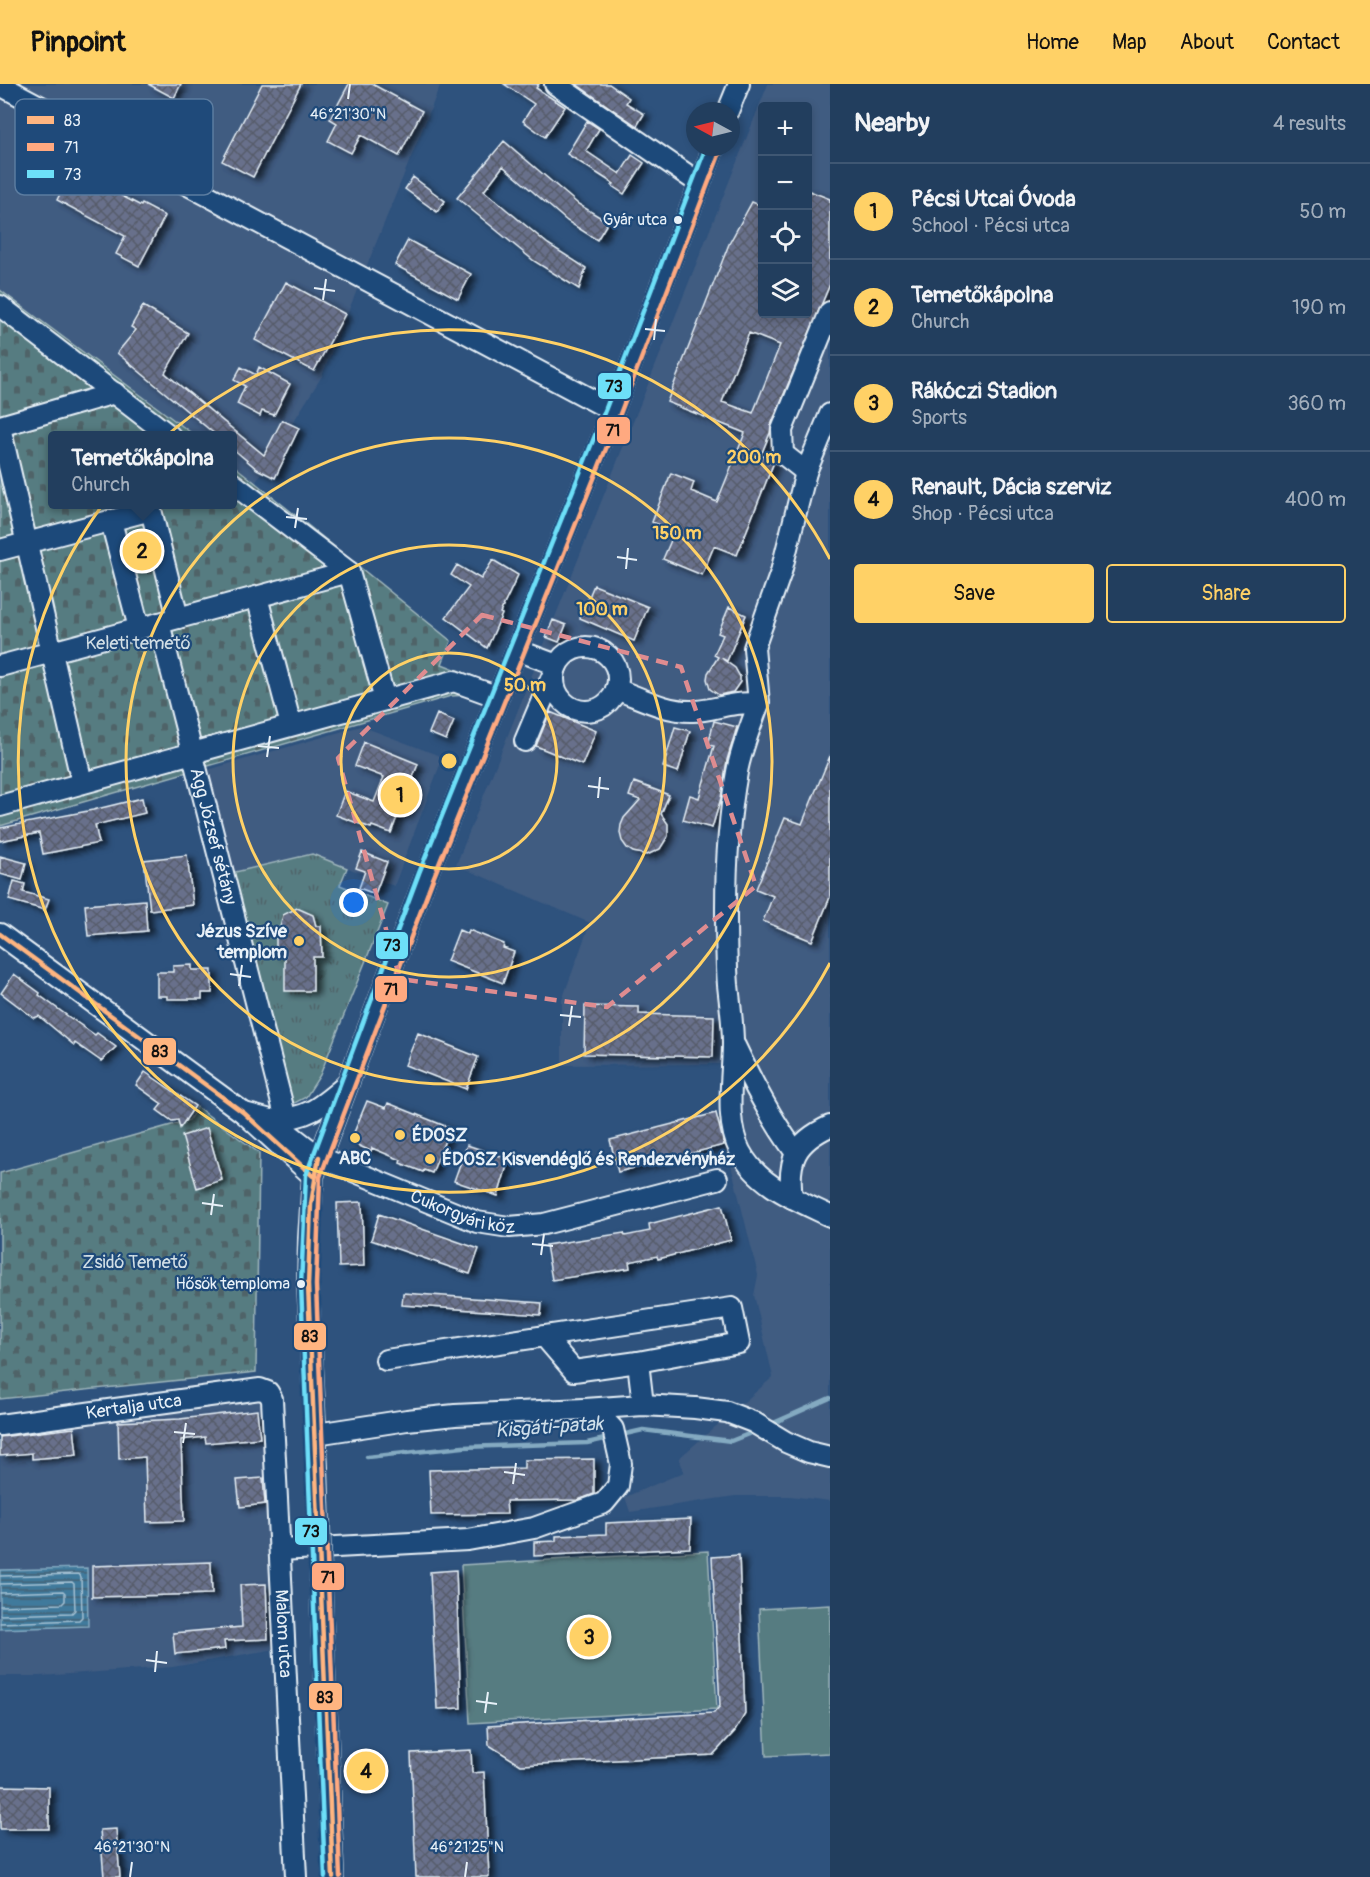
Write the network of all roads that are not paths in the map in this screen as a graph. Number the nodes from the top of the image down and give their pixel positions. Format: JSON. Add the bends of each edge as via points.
{"nodes":[{"id":1,"x":555,"y":84,"type":"edge"},
{"id":2,"x":739,"y":84,"type":"edge"},
{"id":3,"x":0,"y":85,"type":"edge"},
{"id":4,"x":26,"y":99,"type":"edge"},
{"id":5,"x":732,"y":102,"type":"edge"},
{"id":6,"x":710,"y":156,"type":"edge"},
{"id":7,"x":699,"y":183,"type":"junction"},
{"id":8,"x":207,"y":195,"type":"edge"},
{"id":9,"x":0,"y":306,"type":"edge"},
{"id":10,"x":830,"y":312,"type":"edge"},
{"id":11,"x":115,"y":393,"type":"junction"},
{"id":12,"x":613,"y":411,"type":"junction"},
{"id":13,"x":830,"y":414,"type":"edge"},
{"id":14,"x":0,"y":426,"type":"edge"},
{"id":15,"x":165,"y":431,"type":"edge"},
{"id":16,"x":806,"y":472,"type":"junction"},
{"id":17,"x":237,"y":487,"type":"edge"},
{"id":18,"x":111,"y":521,"type":"junction"},
{"id":19,"x":26,"y":543,"type":"junction"},
{"id":20,"x":0,"y":550,"type":"edge"},
{"id":21,"x":349,"y":572,"type":"junction"},
{"id":22,"x":257,"y":597,"type":"junction"},
{"id":23,"x":169,"y":621,"type":"junction"},
{"id":24,"x":139,"y":628,"type":"junction"},
{"id":25,"x":517,"y":650,"type":"junction"},
{"id":26,"x":52,"y":652,"type":"junction"},
{"id":27,"x":556,"y":665,"type":"junction"},
{"id":28,"x":0,"y":666,"type":"edge"},
{"id":29,"x":616,"y":688,"type":"junction"},
{"id":30,"x":498,"y":697,"type":"junction"},
{"id":31,"x":385,"y":700,"type":"junction"},
{"id":32,"x":759,"y":703,"type":"junction"},
{"id":33,"x":291,"y":725,"type":"junction"},
{"id":34,"x":525,"y":741,"type":"dead end"},
{"id":35,"x":191,"y":753,"type":"junction"},
{"id":36,"x":82,"y":783,"type":"junction"},
{"id":37,"x":0,"y":806,"type":"edge"},
{"id":38,"x":0,"y":934,"type":"edge"},
{"id":39,"x":733,"y":1041,"type":"junction"},
{"id":40,"x":347,"y":1084,"type":"junction"},
{"id":41,"x":244,"y":1113,"type":"junction"},
{"id":42,"x":278,"y":1120,"type":"junction"},
{"id":43,"x":830,"y":1126,"type":"edge"},
{"id":44,"x":796,"y":1153,"type":"junction"},
{"id":45,"x":319,"y":1157,"type":"junction"},
{"id":46,"x":313,"y":1176,"type":"junction"},
{"id":47,"x":717,"y":1179,"type":"dead end"},
{"id":48,"x":792,"y":1198,"type":"junction"},
{"id":49,"x":830,"y":1216,"type":"edge"},
{"id":50,"x":544,"y":1336,"type":"junction"},
{"id":51,"x":386,"y":1360,"type":"dead end"},
{"id":52,"x":639,"y":1362,"type":"junction"},
{"id":53,"x":268,"y":1392,"type":"joint"},
{"id":54,"x":643,"y":1406,"type":"junction"},
{"id":55,"x":584,"y":1409,"type":"junction"},
{"id":56,"x":0,"y":1425,"type":"edge"},
{"id":57,"x":316,"y":1434,"type":"junction"},
{"id":58,"x":830,"y":1457,"type":"edge"},
{"id":59,"x":280,"y":1550,"type":"junction"},
{"id":60,"x":332,"y":1847,"type":"junction"},
{"id":61,"x":296,"y":1877,"type":"edge"},
{"id":62,"x":323,"y":1877,"type":"edge"},
{"id":63,"x":333,"y":1877,"type":"edge"}],
"edges":[{"from":1,"to":7,"type":"street"},
{"from":2,"to":5,"type":"street"},
{"from":3,"to":4,"type":"street"},
{"from":6,"to":7,"type":"street"},
{"from":7,"to":12,"type":"street"},
{"from":8,"to":12,"type":"street"},
{"from":9,"to":11,"type":"street"},
{"from":10,"to":16,"type":"street","via":[[782,430],[783,454]]},
{"from":11,"to":14,"type":"street"},
{"from":11,"to":15,"type":"street"},
{"from":12,"to":25,"type":"street"},
{"from":13,"to":16,"type":"street"},
{"from":14,"to":19,"type":"street"},
{"from":16,"to":32,"type":"street","via":[[781,572],[754,648]]},
{"from":17,"to":21,"type":"street"},
{"from":18,"to":19,"type":"street"},
{"from":18,"to":23,"type":"street","name":"Agg József sétány","via":[[151,510]]},
{"from":18,"to":24,"type":"street"},
{"from":19,"to":20,"type":"street"},
{"from":19,"to":26,"type":"street"},
{"from":21,"to":22,"type":"street"},
{"from":21,"to":31,"type":"street"},
{"from":22,"to":23,"type":"street"},
{"from":22,"to":33,"type":"street"},
{"from":23,"to":24,"type":"street"},
{"from":23,"to":35,"type":"street","name":"Agg József sétány"},
{"from":24,"to":26,"type":"street"},
{"from":25,"to":27,"type":"street"},
{"from":25,"to":30,"type":"street"},
{"from":26,"to":28,"type":"street"},
{"from":26,"to":36,"type":"street"},
{"from":27,"to":29,"type":"street","via":[[572,650],[592,648],[602,652],[616,668]]},
{"from":27,"to":29,"type":"street","via":[[554,685],[558,695],[574,709],[594,710],[604,705]]},
{"from":27,"to":34,"type":"street"},
{"from":29,"to":32,"type":"street","via":[[683,711]]},
{"from":30,"to":31,"type":"street","via":[[454,681]]},
{"from":30,"to":40,"type":"street"},
{"from":31,"to":33,"type":"street"},
{"from":32,"to":39,"type":"street","via":[[737,770],[729,834],[726,907]]},
{"from":33,"to":35,"type":"street"},
{"from":35,"to":36,"type":"street"},
{"from":35,"to":42,"type":"street","name":"Agg József sétány"},
{"from":36,"to":37,"type":"street"},
{"from":38,"to":41,"type":"street"},
{"from":39,"to":44,"type":"street","via":[[775,1124]]},
{"from":39,"to":48,"type":"street","via":[[731,1107],[739,1149],[761,1178]]},
{"from":40,"to":42,"type":"street","via":[[320,1107]]},
{"from":40,"to":45,"type":"street"},
{"from":41,"to":42,"type":"street"},
{"from":41,"to":46,"type":"street"},
{"from":42,"to":45,"type":"street","name":"Cukorgyári köz"},
{"from":43,"to":44,"type":"street","via":[[805,1140]]},
{"from":44,"to":48,"type":"street","via":[[790,1181]]},
{"from":45,"to":46,"type":"street"},
{"from":45,"to":47,"type":"street","name":"Cukorgyári köz","via":[[477,1222],[509,1227],[544,1224]]},
{"from":46,"to":57,"type":"street","via":[[308,1285]]},
{"from":48,"to":49,"type":"street"},
{"from":50,"to":51,"type":"street"},
{"from":50,"to":52,"type":"street","via":[[574,1371]]},
{"from":50,"to":52,"type":"street","via":[[732,1308],[739,1343]]},
{"from":52,"to":54,"type":"street"},
{"from":53,"to":56,"type":"street","name":"Kertalja utca","via":[[260,1389]]},
{"from":53,"to":59,"type":"street","name":"Malom utca","via":[[272,1399]]},
{"from":54,"to":55,"type":"street"},
{"from":54,"to":58,"type":"street","via":[[727,1412],[786,1442]]},
{"from":55,"to":57,"type":"street","via":[[407,1420]]},
{"from":55,"to":59,"type":"street","via":[[601,1416],[615,1436],[621,1464],[618,1486],[603,1503],[534,1528],[468,1540]]},
{"from":57,"to":60,"type":"street","bridge":true},
{"from":59,"to":61,"type":"street","name":"Malom utca"},
{"from":60,"to":62,"type":"street"},
{"from":60,"to":63,"type":"street"}]}
